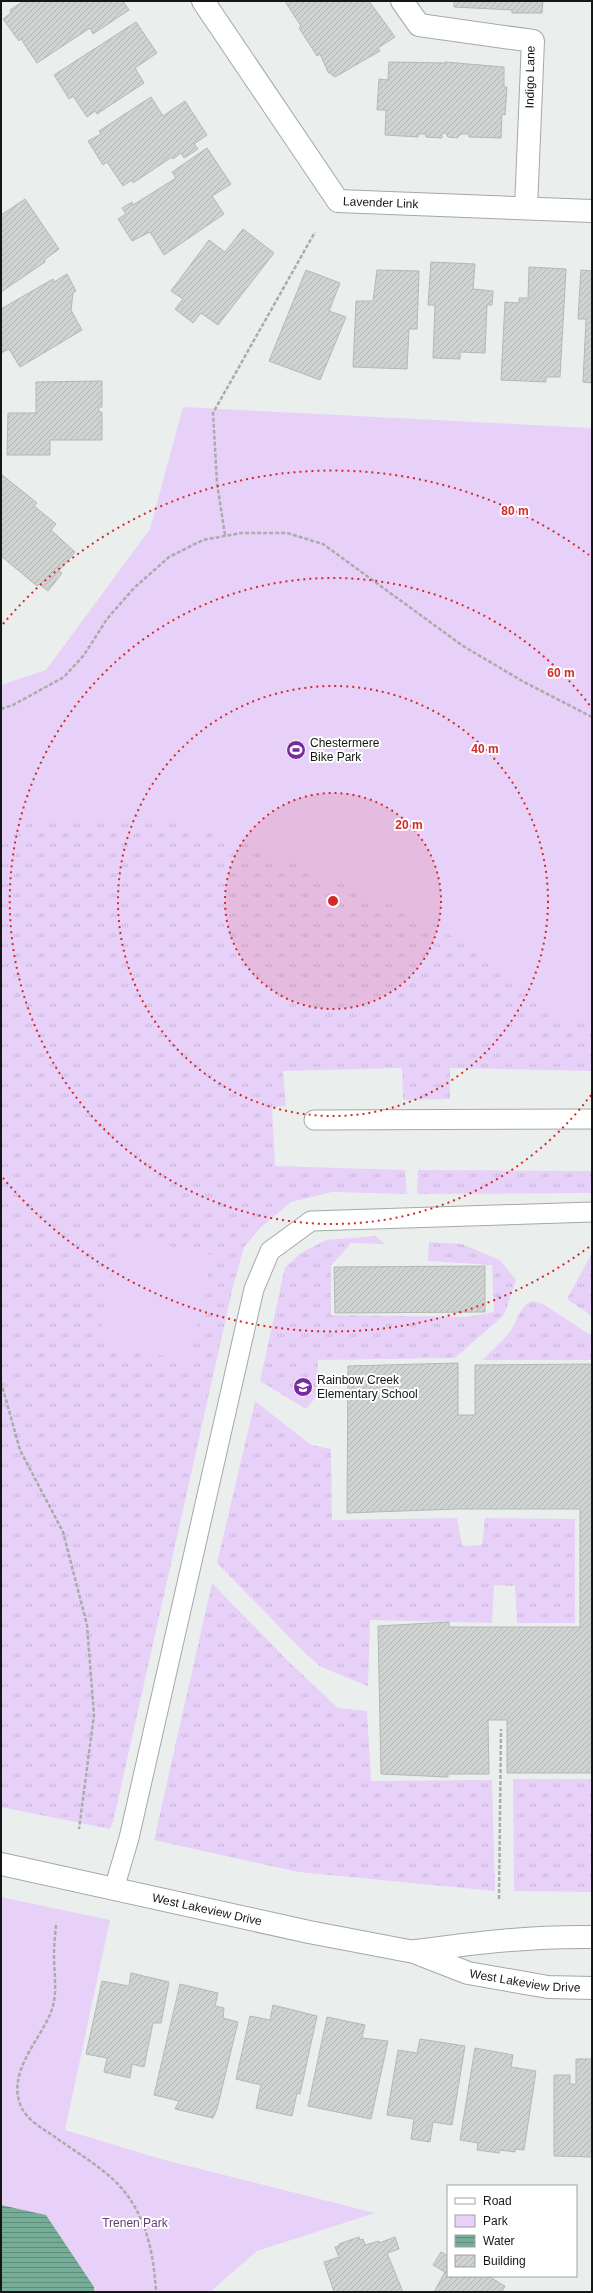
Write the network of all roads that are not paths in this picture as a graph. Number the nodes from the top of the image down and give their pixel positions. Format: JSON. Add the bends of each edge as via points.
{"nodes":[{"id":1,"x":203,"y":1,"type":"edge"},
{"id":2,"x":402,"y":1,"type":"edge"},
{"id":3,"x":526,"y":208,"type":"junction"},
{"id":4,"x":592,"y":211,"type":"edge"},
{"id":5,"x":592,"y":1119,"type":"edge"},
{"id":6,"x":314,"y":1120,"type":"dead end"},
{"id":7,"x":592,"y":1212,"type":"edge"},
{"id":8,"x":1,"y":1864,"type":"edge"},
{"id":9,"x":114,"y":1889,"type":"junction"},
{"id":10,"x":592,"y":1937,"type":"edge"},
{"id":11,"x":414,"y":1952,"type":"junction"},
{"id":12,"x":592,"y":1988,"type":"edge"}],
"edges":[{"from":1,"to":3,"type":"street","name":"Lavender Link","via":[[338,201]]},
{"from":2,"to":3,"type":"street","name":"Indigo Lane","via":[[419,25],[533,41]]},
{"from":3,"to":4,"type":"street","name":"Lavender Link"},
{"from":5,"to":6,"type":"lane"},
{"from":7,"to":9,"type":"lane","via":[[311,1221],[270,1251],[254,1289],[129,1838]]},
{"from":8,"to":9,"type":"street","name":"West Lakeview Drive"},
{"from":9,"to":11,"type":"street","name":"West Lakeview Drive","via":[[309,1932]]},
{"from":10,"to":11,"type":"street","name":"West Lakeview Drive","via":[[488,1941]]},
{"from":11,"to":12,"type":"street","name":"West Lakeview Drive","via":[[468,1972],[548,1987]]}]}
